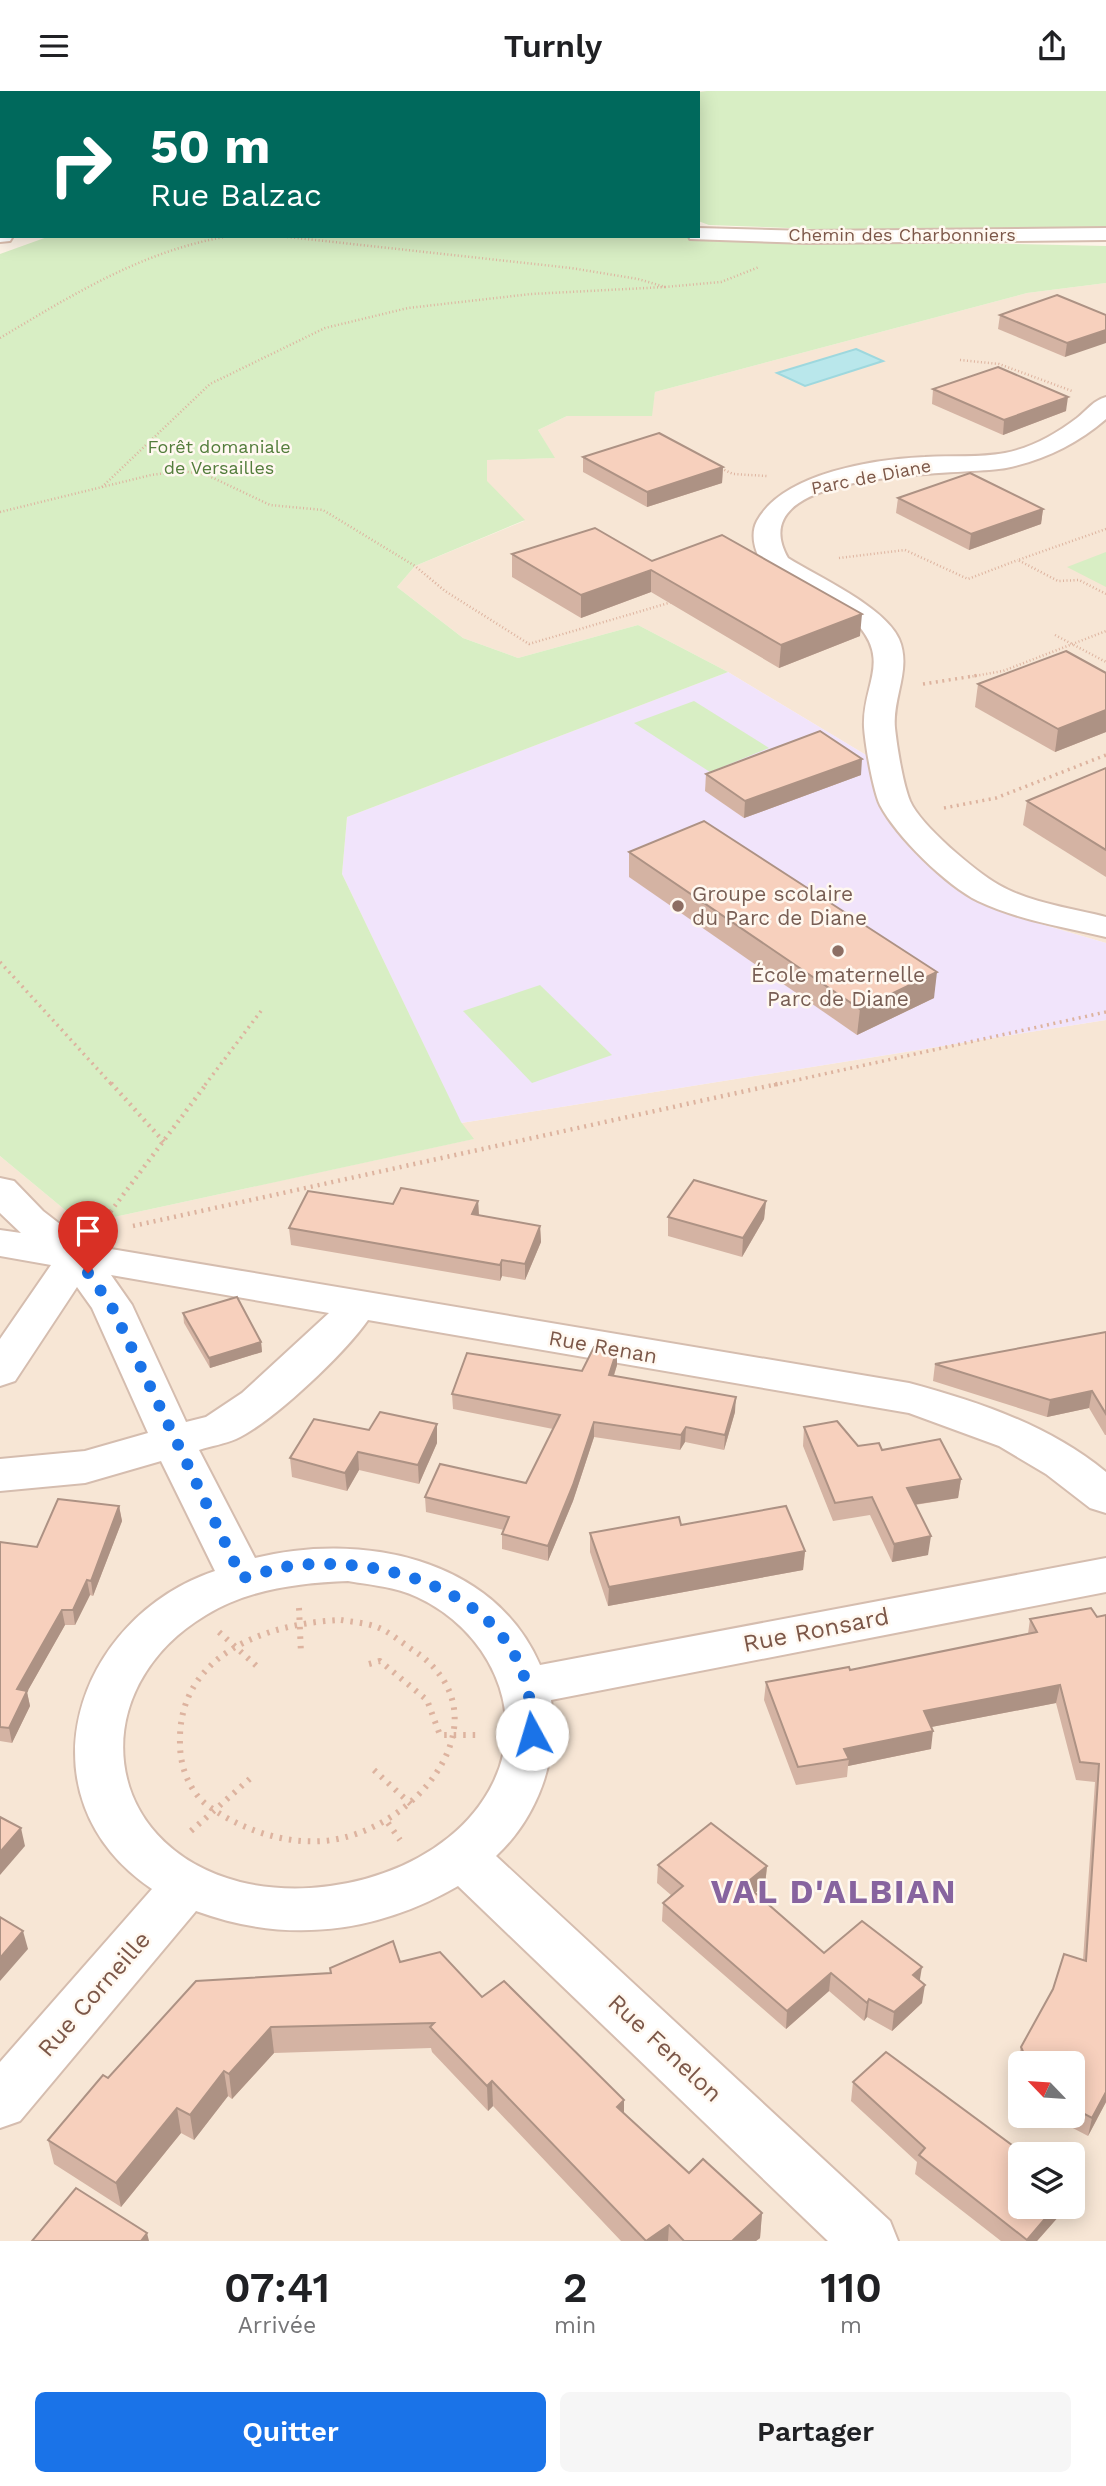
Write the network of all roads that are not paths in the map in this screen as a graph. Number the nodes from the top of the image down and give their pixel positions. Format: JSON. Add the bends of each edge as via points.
{"nodes":[{"id":1,"x":700,"y":233,"type":"edge"},
{"id":2,"x":1106,"y":234,"type":"edge"},
{"id":3,"x":1106,"y":404,"type":"edge"},
{"id":4,"x":1106,"y":927,"type":"edge"},
{"id":5,"x":0,"y":1190,"type":"edge"},
{"id":6,"x":10,"y":1236,"type":"edge"},
{"id":7,"x":85,"y":1246,"type":"junction"},
{"id":8,"x":358,"y":1303,"type":"junction"},
{"id":9,"x":0,"y":1371,"type":"edge"},
{"id":10,"x":174,"y":1443,"type":"junction"},
{"id":11,"x":0,"y":1475,"type":"edge"},
{"id":12,"x":1106,"y":1497,"type":"edge"},
{"id":13,"x":1106,"y":1575,"type":"edge"},
{"id":14,"x":242,"y":1578,"type":"junction"},
{"id":15,"x":527,"y":1686,"type":"junction"},
{"id":16,"x":461,"y":1856,"type":"junction"},
{"id":17,"x":187,"y":1885,"type":"junction"},
{"id":18,"x":0,"y":2103,"type":"edge"},
{"id":19,"x":869,"y":2241,"type":"edge"}],
"edges":[{"from":1,"to":2,"type":"street","name":"Chemin des Charbonniers","via":[[807,237]]},
{"from":3,"to":4,"type":"street","name":"Parc de Diane","via":[[1088,424],[1013,459],[912,465],[799,491],[770,517],[766,534],[772,556],[796,576],[870,620],[884,638],[890,659],[879,726],[895,803],[904,815],[947,863],[988,893]]},
{"from":5,"to":6,"type":"street"},
{"from":6,"to":7,"type":"street","name":"Rue Renan"},
{"from":7,"to":8,"type":"street","name":"Rue Renan"},
{"from":7,"to":9,"type":"street"},
{"from":7,"to":10,"type":"street"},
{"from":8,"to":10,"type":"street","via":[[341,1328],[257,1404],[221,1429]]},
{"from":8,"to":12,"type":"street","name":"Rue Renan","via":[[944,1407],[1020,1438],[1063,1463]]},
{"from":10,"to":11,"type":"street","via":[[85,1467]]},
{"from":10,"to":14,"type":"street"},
{"from":13,"to":15,"type":"street","name":"Rue Ronsard"},
{"from":14,"to":15,"type":"street","via":[[297,1565],[348,1564],[398,1572],[442,1588],[480,1614],[509,1647]]},
{"from":14,"to":17,"type":"street","via":[[188,1603],[150,1633],[121,1668],[103,1707],[97,1749],[103,1790],[122,1829],[154,1863]]},
{"from":15,"to":16,"type":"street","via":[[532,1734],[522,1779],[498,1820]]},
{"from":16,"to":17,"type":"street","via":[[428,1878],[369,1901],[307,1910],[243,1905]]},
{"from":16,"to":19,"type":"street","name":"Rue Fenelon"},
{"from":17,"to":18,"type":"street","name":"Rue Corneille"}]}
